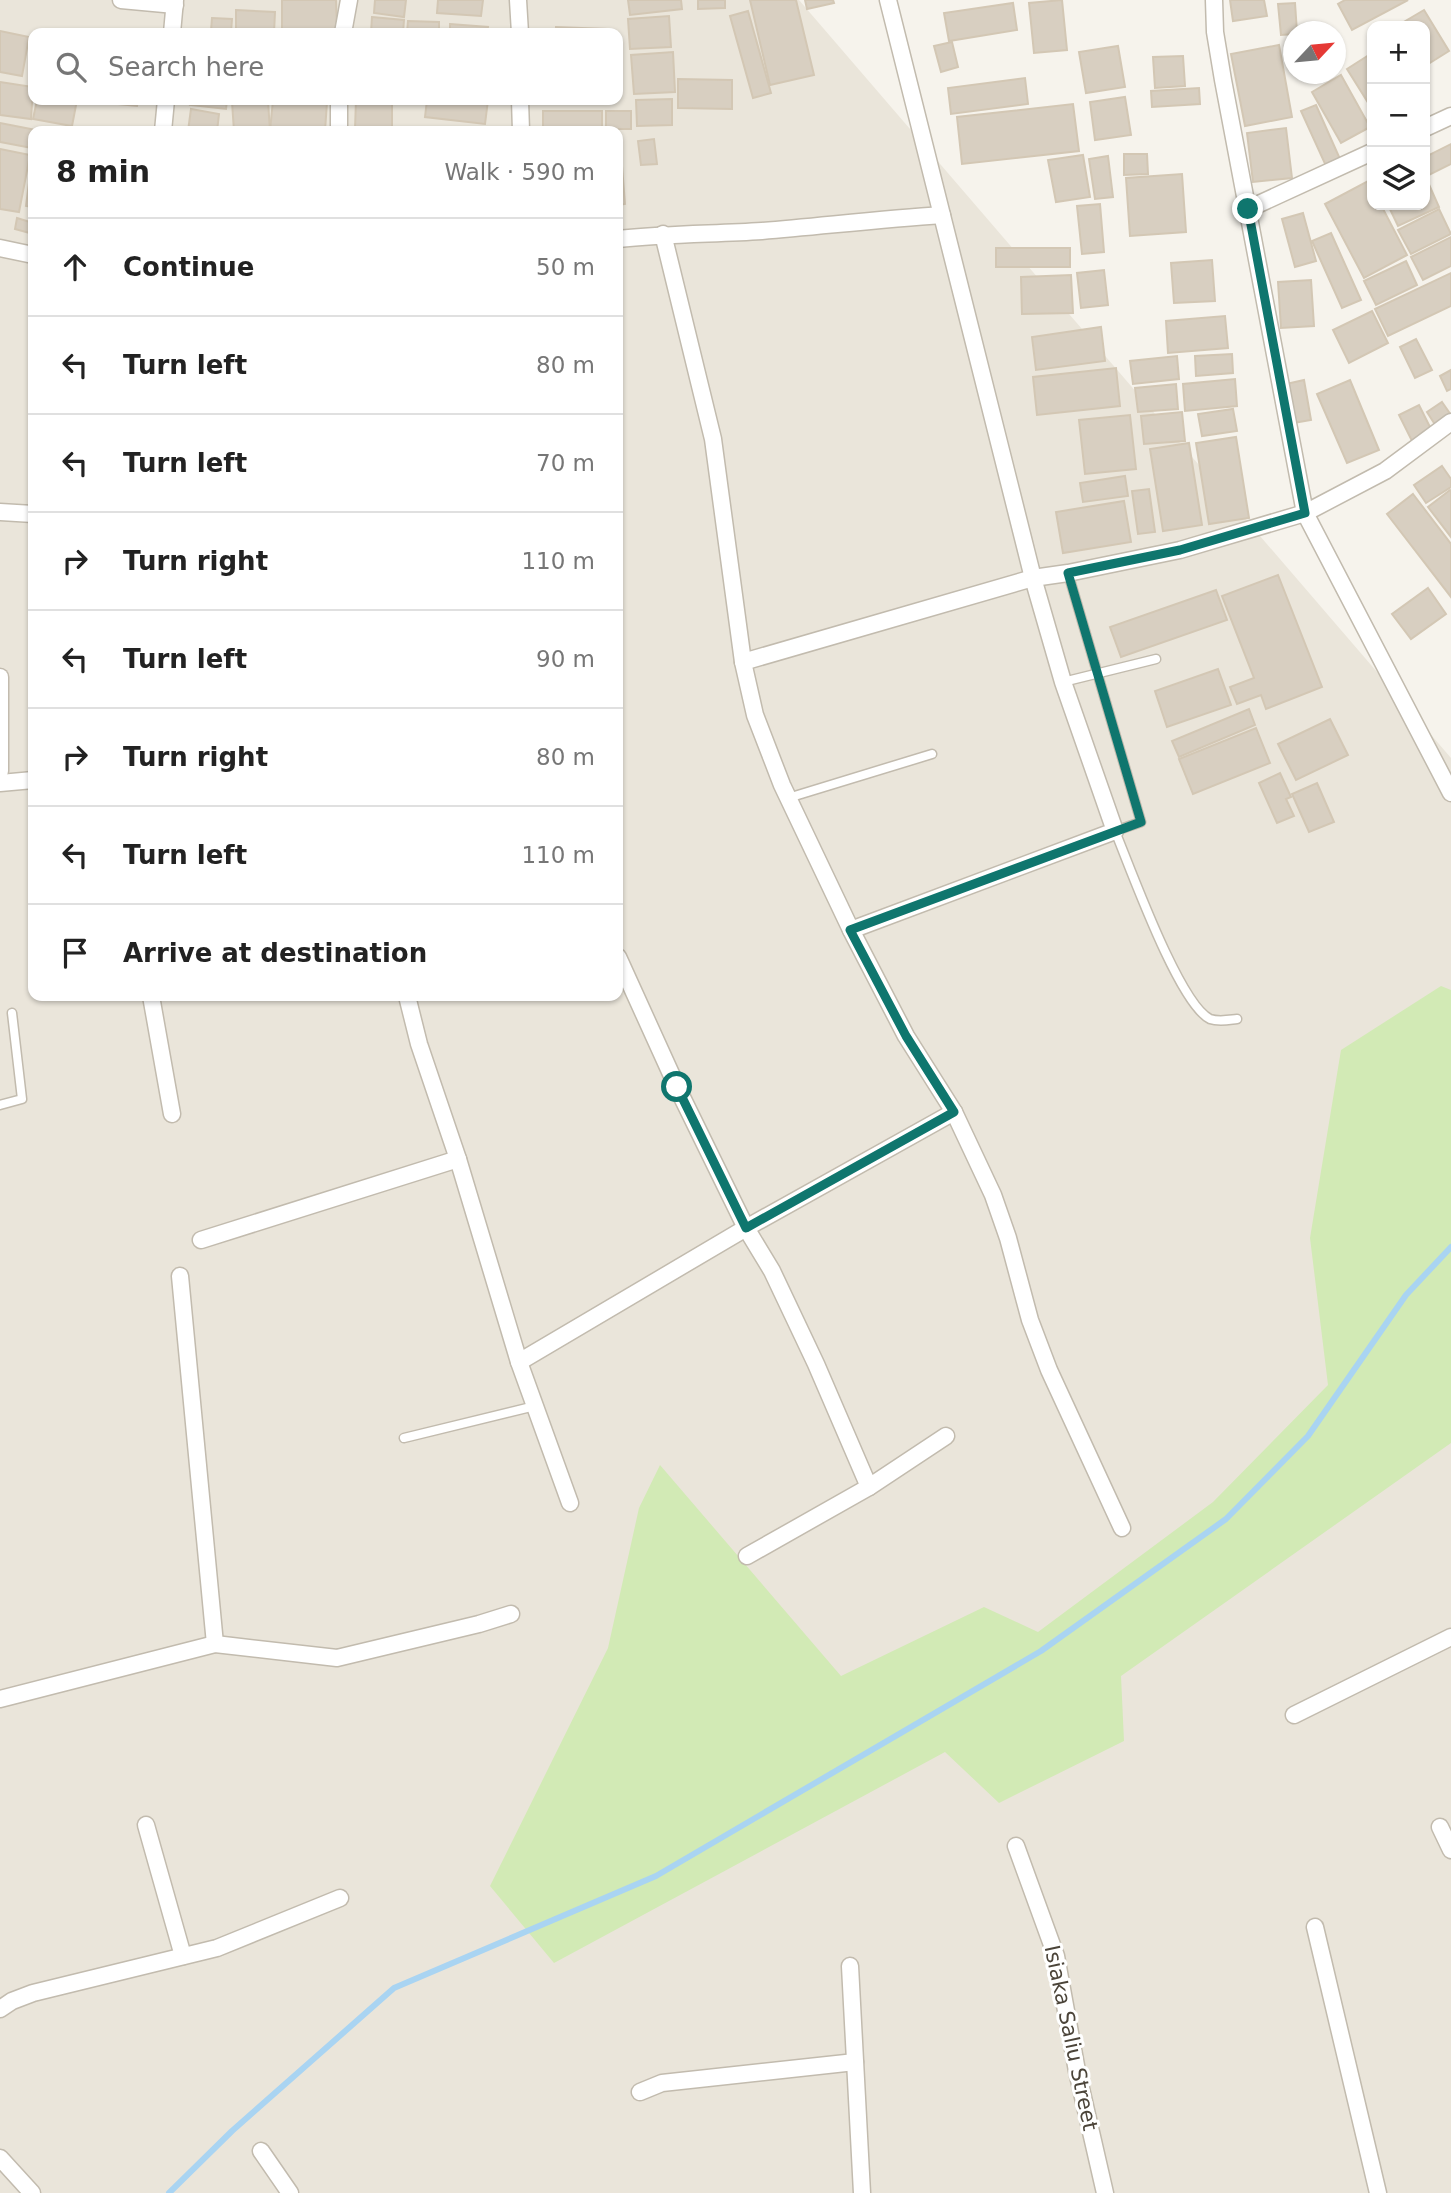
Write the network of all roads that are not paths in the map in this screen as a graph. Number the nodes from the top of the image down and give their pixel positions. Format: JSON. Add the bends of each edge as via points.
{"nodes":[{"id":1,"x":121,"y":0,"type":"edge"},
{"id":2,"x":349,"y":0,"type":"edge"},
{"id":3,"x":518,"y":0,"type":"edge"},
{"id":4,"x":888,"y":0,"type":"edge"},
{"id":5,"x":1214,"y":0,"type":"edge"},
{"id":6,"x":175,"y":3,"type":"edge"},
{"id":7,"x":172,"y":28,"type":"edge"},
{"id":8,"x":344,"y":28,"type":"edge"},
{"id":9,"x":520,"y":28,"type":"edge"},
{"id":10,"x":166,"y":105,"type":"edge"},
{"id":11,"x":339,"y":105,"type":"edge"},
{"id":12,"x":520,"y":105,"type":"edge"},
{"id":13,"x":1451,"y":116,"type":"edge"},
{"id":14,"x":163,"y":126,"type":"edge"},
{"id":15,"x":339,"y":126,"type":"edge"},
{"id":16,"x":521,"y":126,"type":"edge"},
{"id":17,"x":1430,"y":126,"type":"edge"},
{"id":18,"x":1367,"y":154,"type":"edge"},
{"id":19,"x":1248,"y":209,"type":"junction"},
{"id":20,"x":943,"y":215,"type":"junction"},
{"id":21,"x":663,"y":234,"type":"junction"},
{"id":22,"x":623,"y":238,"type":"edge"},
{"id":23,"x":0,"y":248,"type":"edge"},
{"id":24,"x":28,"y":254,"type":"edge"},
{"id":25,"x":1451,"y":422,"type":"edge"},
{"id":26,"x":0,"y":512,"type":"edge"},
{"id":27,"x":1305,"y":513,"type":"junction"},
{"id":28,"x":28,"y":514,"type":"edge"},
{"id":29,"x":1068,"y":573,"type":"junction"},
{"id":30,"x":1033,"y":578,"type":"junction"},
{"id":31,"x":1156,"y":659,"type":"dead end"},
{"id":32,"x":743,"y":662,"type":"junction"},
{"id":33,"x":1096,"y":673,"type":"junction"},
{"id":34,"x":0,"y":677,"type":"edge"},
{"id":35,"x":1063,"y":682,"type":"junction"},
{"id":36,"x":1451,"y":753,"type":"edge"},
{"id":37,"x":932,"y":754,"type":"dead end"},
{"id":38,"x":1437,"y":764,"type":"junction"},
{"id":39,"x":0,"y":771,"type":"edge"},
{"id":40,"x":28,"y":780,"type":"edge"},
{"id":41,"x":0,"y":783,"type":"edge"},
{"id":42,"x":1451,"y":793,"type":"edge"},
{"id":43,"x":788,"y":798,"type":"junction"},
{"id":44,"x":1115,"y":831,"type":"junction"},
{"id":45,"x":850,"y":930,"type":"junction"},
{"id":46,"x":623,"y":968,"type":"edge"},
{"id":47,"x":152,"y":1001,"type":"edge"},
{"id":48,"x":408,"y":1001,"type":"edge"},
{"id":49,"x":12,"y":1013,"type":"dead end"},
{"id":50,"x":1237,"y":1019,"type":"dead end"},
{"id":51,"x":0,"y":1105,"type":"edge"},
{"id":52,"x":954,"y":1112,"type":"junction"},
{"id":53,"x":172,"y":1114,"type":"dead end"},
{"id":54,"x":458,"y":1159,"type":"junction"},
{"id":55,"x":746,"y":1228,"type":"junction"},
{"id":56,"x":201,"y":1240,"type":"dead end"},
{"id":57,"x":180,"y":1276,"type":"dead end"},
{"id":58,"x":519,"y":1362,"type":"junction"},
{"id":59,"x":535,"y":1406,"type":"junction"},
{"id":60,"x":946,"y":1436,"type":"dead end"},
{"id":61,"x":404,"y":1438,"type":"dead end"},
{"id":62,"x":869,"y":1487,"type":"junction"},
{"id":63,"x":570,"y":1503,"type":"dead end"},
{"id":64,"x":1122,"y":1528,"type":"dead end"},
{"id":65,"x":747,"y":1556,"type":"dead end"},
{"id":66,"x":511,"y":1614,"type":"dead end"},
{"id":67,"x":1451,"y":1637,"type":"edge"},
{"id":68,"x":215,"y":1644,"type":"junction"},
{"id":69,"x":0,"y":1699,"type":"edge"},
{"id":70,"x":1294,"y":1715,"type":"dead end"},
{"id":71,"x":146,"y":1825,"type":"dead end"},
{"id":72,"x":1440,"y":1827,"type":"dead end"},
{"id":73,"x":1016,"y":1846,"type":"dead end"},
{"id":74,"x":1451,"y":1850,"type":"edge"},
{"id":75,"x":340,"y":1898,"type":"dead end"},
{"id":76,"x":1315,"y":1927,"type":"dead end"},
{"id":77,"x":183,"y":1956,"type":"junction"},
{"id":78,"x":850,"y":1966,"type":"dead end"},
{"id":79,"x":0,"y":2009,"type":"edge"},
{"id":80,"x":855,"y":2062,"type":"junction"},
{"id":81,"x":640,"y":2092,"type":"dead end"},
{"id":82,"x":261,"y":2151,"type":"dead end"},
{"id":83,"x":0,"y":2158,"type":"edge"},
{"id":84,"x":32,"y":2193,"type":"edge"},
{"id":85,"x":290,"y":2193,"type":"edge"},
{"id":86,"x":862,"y":2193,"type":"edge"},
{"id":87,"x":1105,"y":2193,"type":"edge"},
{"id":88,"x":1378,"y":2193,"type":"edge"}],
"edges":[{"from":1,"to":6,"type":"street"},
{"from":2,"to":8,"type":"street"},
{"from":3,"to":9,"type":"street"},
{"from":4,"to":20,"type":"street"},
{"from":5,"to":19,"type":"street","via":[[1215,32]]},
{"from":6,"to":7,"type":"street"},
{"from":10,"to":14,"type":"street"},
{"from":11,"to":15,"type":"street"},
{"from":12,"to":16,"type":"street"},
{"from":13,"to":17,"type":"street"},
{"from":18,"to":19,"type":"street"},
{"from":19,"to":27,"type":"street"},
{"from":20,"to":21,"type":"street","via":[[760,231]]},
{"from":20,"to":30,"type":"street"},
{"from":21,"to":22,"type":"street"},
{"from":21,"to":32,"type":"street","via":[[713,439]]},
{"from":23,"to":24,"type":"street"},
{"from":25,"to":27,"type":"street","via":[[1385,471]]},
{"from":26,"to":28,"type":"street"},
{"from":27,"to":29,"type":"street","via":[[1180,550]]},
{"from":27,"to":38,"type":"street"},
{"from":29,"to":30,"type":"street"},
{"from":29,"to":33,"type":"lane"},
{"from":30,"to":32,"type":"street"},
{"from":30,"to":35,"type":"street"},
{"from":31,"to":33,"type":"lane"},
{"from":32,"to":43,"type":"street","via":[[755,715]]},
{"from":33,"to":35,"type":"lane"},
{"from":33,"to":44,"type":"lane","via":[[1141,822]]},
{"from":34,"to":39,"type":"street"},
{"from":35,"to":44,"type":"street"},
{"from":36,"to":38,"type":"street"},
{"from":37,"to":43,"type":"lane"},
{"from":38,"to":42,"type":"street"},
{"from":40,"to":41,"type":"street"},
{"from":43,"to":45,"type":"street"},
{"from":44,"to":45,"type":"street"},
{"from":44,"to":50,"type":"lane","via":[[1179,982],[1207,1017]]},
{"from":45,"to":52,"type":"street","via":[[906,1036]]},
{"from":46,"to":55,"type":"street"},
{"from":47,"to":53,"type":"street"},
{"from":48,"to":54,"type":"street"},
{"from":49,"to":51,"type":"lane","via":[[22,1099]]},
{"from":52,"to":55,"type":"street"},
{"from":52,"to":64,"type":"street","via":[[993,1195],[1049,1370]]},
{"from":54,"to":56,"type":"street"},
{"from":54,"to":58,"type":"street"},
{"from":55,"to":58,"type":"street"},
{"from":55,"to":62,"type":"street","via":[[772,1271]]},
{"from":57,"to":68,"type":"street"},
{"from":58,"to":59,"type":"street"},
{"from":59,"to":61,"type":"lane"},
{"from":59,"to":63,"type":"street"},
{"from":60,"to":62,"type":"street"},
{"from":62,"to":65,"type":"street"},
{"from":66,"to":68,"type":"street","via":[[337,1658]]},
{"from":67,"to":70,"type":"street"},
{"from":68,"to":69,"type":"street"},
{"from":71,"to":77,"type":"street"},
{"from":72,"to":74,"type":"street"},
{"from":73,"to":87,"type":"street","name":"Isiaka Saliu Street","via":[[1056,1956]]},
{"from":75,"to":77,"type":"street","via":[[217,1948]]},
{"from":76,"to":88,"type":"street"},
{"from":77,"to":79,"type":"street","via":[[33,1993]]},
{"from":78,"to":80,"type":"street"},
{"from":80,"to":81,"type":"street","via":[[662,2083]]},
{"from":80,"to":86,"type":"street"},
{"from":82,"to":85,"type":"street"},
{"from":83,"to":84,"type":"street"}]}
